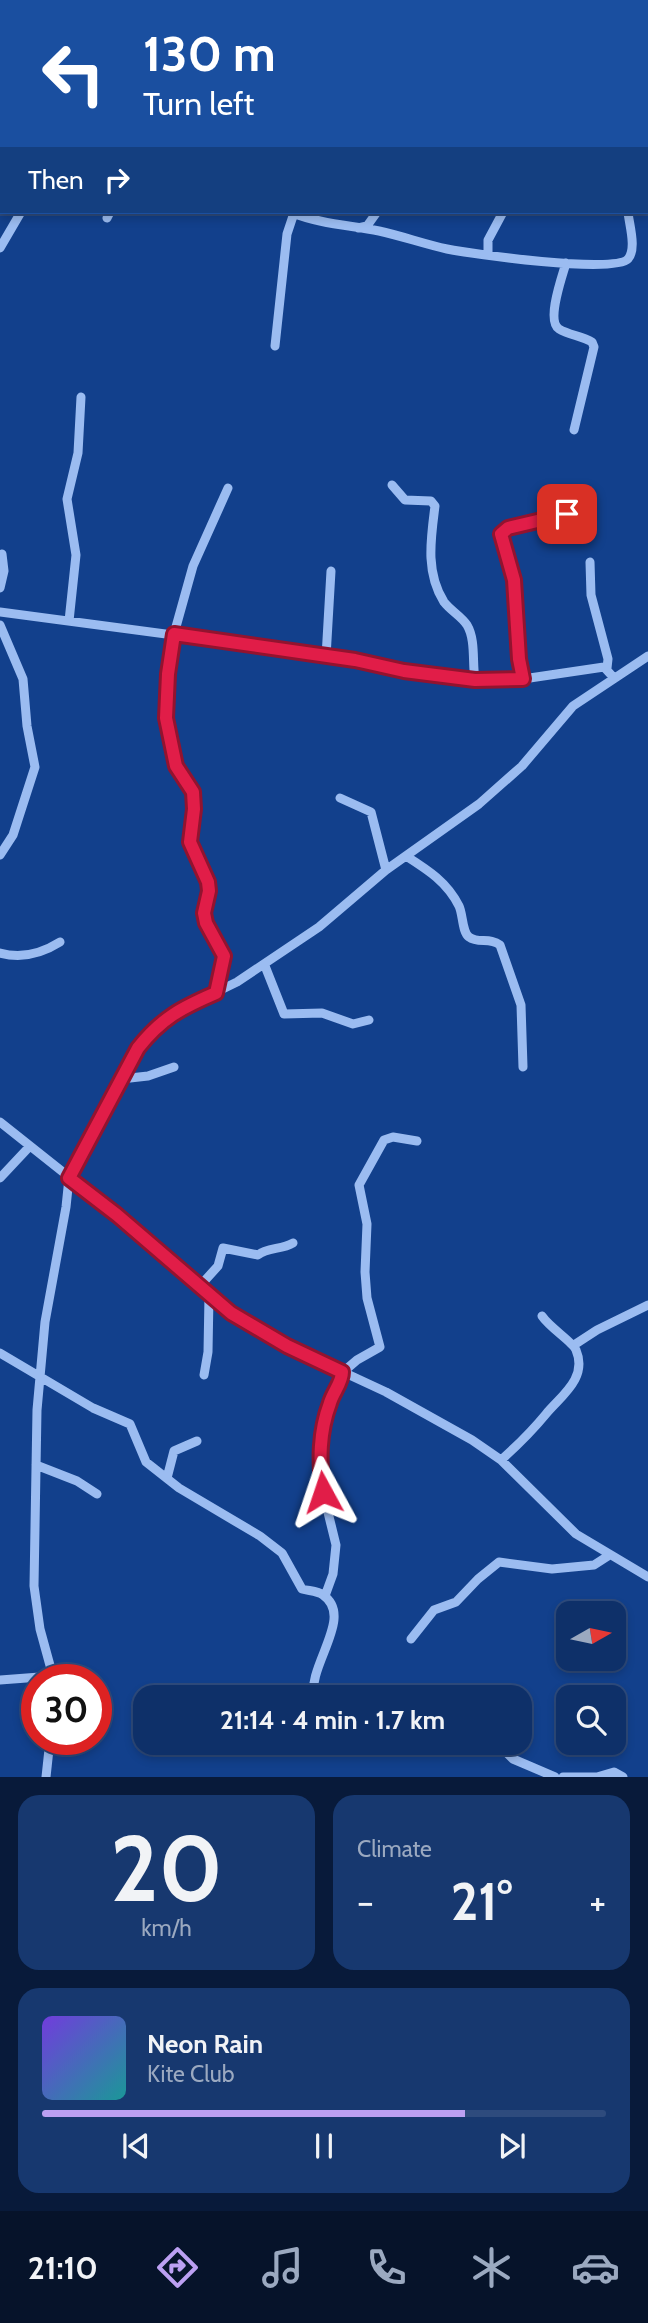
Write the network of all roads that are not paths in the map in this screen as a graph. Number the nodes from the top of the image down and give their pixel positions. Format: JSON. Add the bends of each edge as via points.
{"nodes":[{"id":1,"x":20,"y":214,"type":"edge"},
{"id":2,"x":292,"y":214,"type":"edge"},
{"id":3,"x":295,"y":214,"type":"edge"},
{"id":4,"x":376,"y":214,"type":"edge"},
{"id":5,"x":502,"y":214,"type":"edge"},
{"id":6,"x":628,"y":214,"type":"edge"},
{"id":7,"x":357,"y":229,"type":"junction"},
{"id":8,"x":0,"y":248,"type":"edge"},
{"id":9,"x":488,"y":255,"type":"junction"},
{"id":10,"x":566,"y":263,"type":"junction"},
{"id":11,"x":275,"y":346,"type":"dead end"},
{"id":12,"x":81,"y":397,"type":"dead end"},
{"id":13,"x":573,"y":430,"type":"dead end"},
{"id":14,"x":392,"y":485,"type":"dead end"},
{"id":15,"x":228,"y":488,"type":"dead end"},
{"id":16,"x":567,"y":514,"type":"dead end"},
{"id":17,"x":2,"y":554,"type":"dead end"},
{"id":18,"x":590,"y":562,"type":"dead end"},
{"id":19,"x":331,"y":571,"type":"dead end"},
{"id":20,"x":0,"y":587,"type":"edge"},
{"id":21,"x":0,"y":612,"type":"edge"},
{"id":22,"x":69,"y":621,"type":"junction"},
{"id":23,"x":0,"y":625,"type":"edge"},
{"id":24,"x":174,"y":634,"type":"junction"},
{"id":25,"x":648,"y":656,"type":"edge"},
{"id":26,"x":326,"y":657,"type":"junction"},
{"id":27,"x":607,"y":668,"type":"junction"},
{"id":28,"x":614,"y":678,"type":"junction"},
{"id":29,"x":523,"y":679,"type":"junction"},
{"id":30,"x":475,"y":680,"type":"junction"},
{"id":31,"x":340,"y":798,"type":"dead end"},
{"id":32,"x":0,"y":855,"type":"edge"},
{"id":33,"x":406,"y":856,"type":"junction"},
{"id":34,"x":386,"y":870,"type":"junction"},
{"id":35,"x":60,"y":942,"type":"dead end"},
{"id":36,"x":0,"y":953,"type":"edge"},
{"id":37,"x":265,"y":966,"type":"junction"},
{"id":38,"x":216,"y":993,"type":"junction"},
{"id":39,"x":369,"y":1020,"type":"dead end"},
{"id":40,"x":174,"y":1067,"type":"dead end"},
{"id":41,"x":523,"y":1067,"type":"dead end"},
{"id":42,"x":121,"y":1079,"type":"junction"},
{"id":43,"x":0,"y":1122,"type":"edge"},
{"id":44,"x":417,"y":1141,"type":"dead end"},
{"id":45,"x":30,"y":1146,"type":"junction"},
{"id":46,"x":0,"y":1178,"type":"edge"},
{"id":47,"x":69,"y":1178,"type":"junction"},
{"id":48,"x":293,"y":1242,"type":"dead end"},
{"id":49,"x":199,"y":1287,"type":"junction"},
{"id":50,"x":209,"y":1296,"type":"junction"},
{"id":51,"x":648,"y":1304,"type":"edge"},
{"id":52,"x":542,"y":1316,"type":"dead end"},
{"id":53,"x":574,"y":1345,"type":"junction"},
{"id":54,"x":0,"y":1353,"type":"edge"},
{"id":55,"x":342,"y":1372,"type":"junction"},
{"id":56,"x":204,"y":1375,"type":"dead end"},
{"id":57,"x":39,"y":1377,"type":"junction"},
{"id":58,"x":197,"y":1441,"type":"dead end"},
{"id":59,"x":501,"y":1460,"type":"junction"},
{"id":60,"x":36,"y":1465,"type":"junction"},
{"id":61,"x":167,"y":1478,"type":"junction"},
{"id":62,"x":97,"y":1493,"type":"dead end"},
{"id":63,"x":608,"y":1556,"type":"junction"},
{"id":64,"x":648,"y":1577,"type":"edge"},
{"id":65,"x":325,"y":1596,"type":"junction"},
{"id":66,"x":411,"y":1639,"type":"dead end"},
{"id":67,"x":50,"y":1664,"type":"edge"},
{"id":68,"x":21,"y":1679,"type":"edge"},
{"id":69,"x":0,"y":1680,"type":"edge"},
{"id":70,"x":312,"y":1685,"type":"edge"},
{"id":71,"x":48,"y":1755,"type":"edge"},
{"id":72,"x":509,"y":1755,"type":"edge"},
{"id":73,"x":46,"y":1777,"type":"edge"},
{"id":74,"x":555,"y":1777,"type":"edge"},
{"id":75,"x":563,"y":1777,"type":"edge"},
{"id":76,"x":623,"y":1777,"type":"edge"}],
"edges":[{"from":1,"to":8,"type":"street"},
{"from":2,"to":11,"type":"street"},
{"from":3,"to":7,"type":"street"},
{"from":4,"to":7,"type":"street","via":[[367,226]]},
{"from":5,"to":9,"type":"street","via":[[488,240]]},
{"from":6,"to":10,"type":"street","via":[[628,258],[620,263]]},
{"from":7,"to":9,"type":"street"},
{"from":9,"to":10,"type":"street"},
{"from":10,"to":13,"type":"street","via":[[554,323],[594,347]]},
{"from":12,"to":22,"type":"street","via":[[78,453],[67,499],[76,555]]},
{"from":14,"to":30,"type":"street","via":[[405,500],[430,501],[435,506],[431,565],[443,600],[471,634]]},
{"from":15,"to":24,"type":"street","via":[[193,566]]},
{"from":16,"to":29,"type":"street","via":[[508,528],[501,534],[514,580]]},
{"from":17,"to":20,"type":"street"},
{"from":18,"to":27,"type":"street","via":[[591,595]]},
{"from":19,"to":26,"type":"street"},
{"from":21,"to":22,"type":"street"},
{"from":22,"to":24,"type":"street"},
{"from":23,"to":32,"type":"street","via":[[23,679],[35,768],[13,835]]},
{"from":24,"to":26,"type":"street"},
{"from":24,"to":38,"type":"street","via":[[166,718],[176,766],[193,792],[190,842],[208,882],[206,923],[224,956]]},
{"from":25,"to":28,"type":"street"},
{"from":26,"to":30,"type":"street"},
{"from":27,"to":28,"type":"street"},
{"from":27,"to":29,"type":"street"},
{"from":28,"to":33,"type":"street","via":[[573,706],[522,766],[479,804]]},
{"from":29,"to":30,"type":"street"},
{"from":31,"to":34,"type":"street","via":[[372,812]]},
{"from":33,"to":34,"type":"street"},
{"from":33,"to":41,"type":"street","via":[[447,888],[460,908],[467,936],[500,945],[521,1005]]},
{"from":34,"to":37,"type":"street","via":[[348,906]]},
{"from":35,"to":36,"type":"street","via":[[34,954]]},
{"from":37,"to":38,"type":"street"},
{"from":37,"to":39,"type":"street","via":[[284,1014],[322,1013],[353,1024]]},
{"from":38,"to":42,"type":"street","via":[[171,1014],[152,1030]]},
{"from":40,"to":42,"type":"street"},
{"from":42,"to":47,"type":"street"},
{"from":43,"to":45,"type":"street"},
{"from":44,"to":55,"type":"street","via":[[384,1140],[361,1179],[368,1237],[367,1291],[380,1347]]},
{"from":45,"to":46,"type":"street"},
{"from":45,"to":47,"type":"street"},
{"from":47,"to":49,"type":"street"},
{"from":47,"to":57,"type":"street"},
{"from":48,"to":49,"type":"street","via":[[258,1255],[223,1248],[218,1266]]},
{"from":49,"to":50,"type":"street"},
{"from":50,"to":55,"type":"street","via":[[287,1346]]},
{"from":50,"to":56,"type":"street"},
{"from":51,"to":53,"type":"street"},
{"from":52,"to":53,"type":"street"},
{"from":53,"to":59,"type":"street","via":[[579,1364],[570,1388]]},
{"from":54,"to":57,"type":"street"},
{"from":55,"to":59,"type":"street","via":[[448,1426]]},
{"from":55,"to":65,"type":"street","via":[[321,1438],[323,1492],[335,1545]]},
{"from":57,"to":60,"type":"street"},
{"from":57,"to":61,"type":"street","via":[[130,1424],[142,1457]]},
{"from":58,"to":61,"type":"street","via":[[174,1451]]},
{"from":59,"to":63,"type":"street","via":[[576,1534]]},
{"from":60,"to":62,"type":"street"},
{"from":60,"to":67,"type":"street","via":[[34,1586]]},
{"from":61,"to":65,"type":"street","via":[[260,1536],[282,1553],[302,1589]]},
{"from":63,"to":64,"type":"street"},
{"from":63,"to":66,"type":"street","via":[[594,1565],[552,1570],[499,1562],[456,1602],[434,1610]]},
{"from":65,"to":70,"type":"street","via":[[335,1616],[332,1637]]},
{"from":68,"to":69,"type":"street"},
{"from":71,"to":73,"type":"street"},
{"from":72,"to":74,"type":"street"},
{"from":75,"to":76,"type":"street","via":[[614,1772]]}]}
